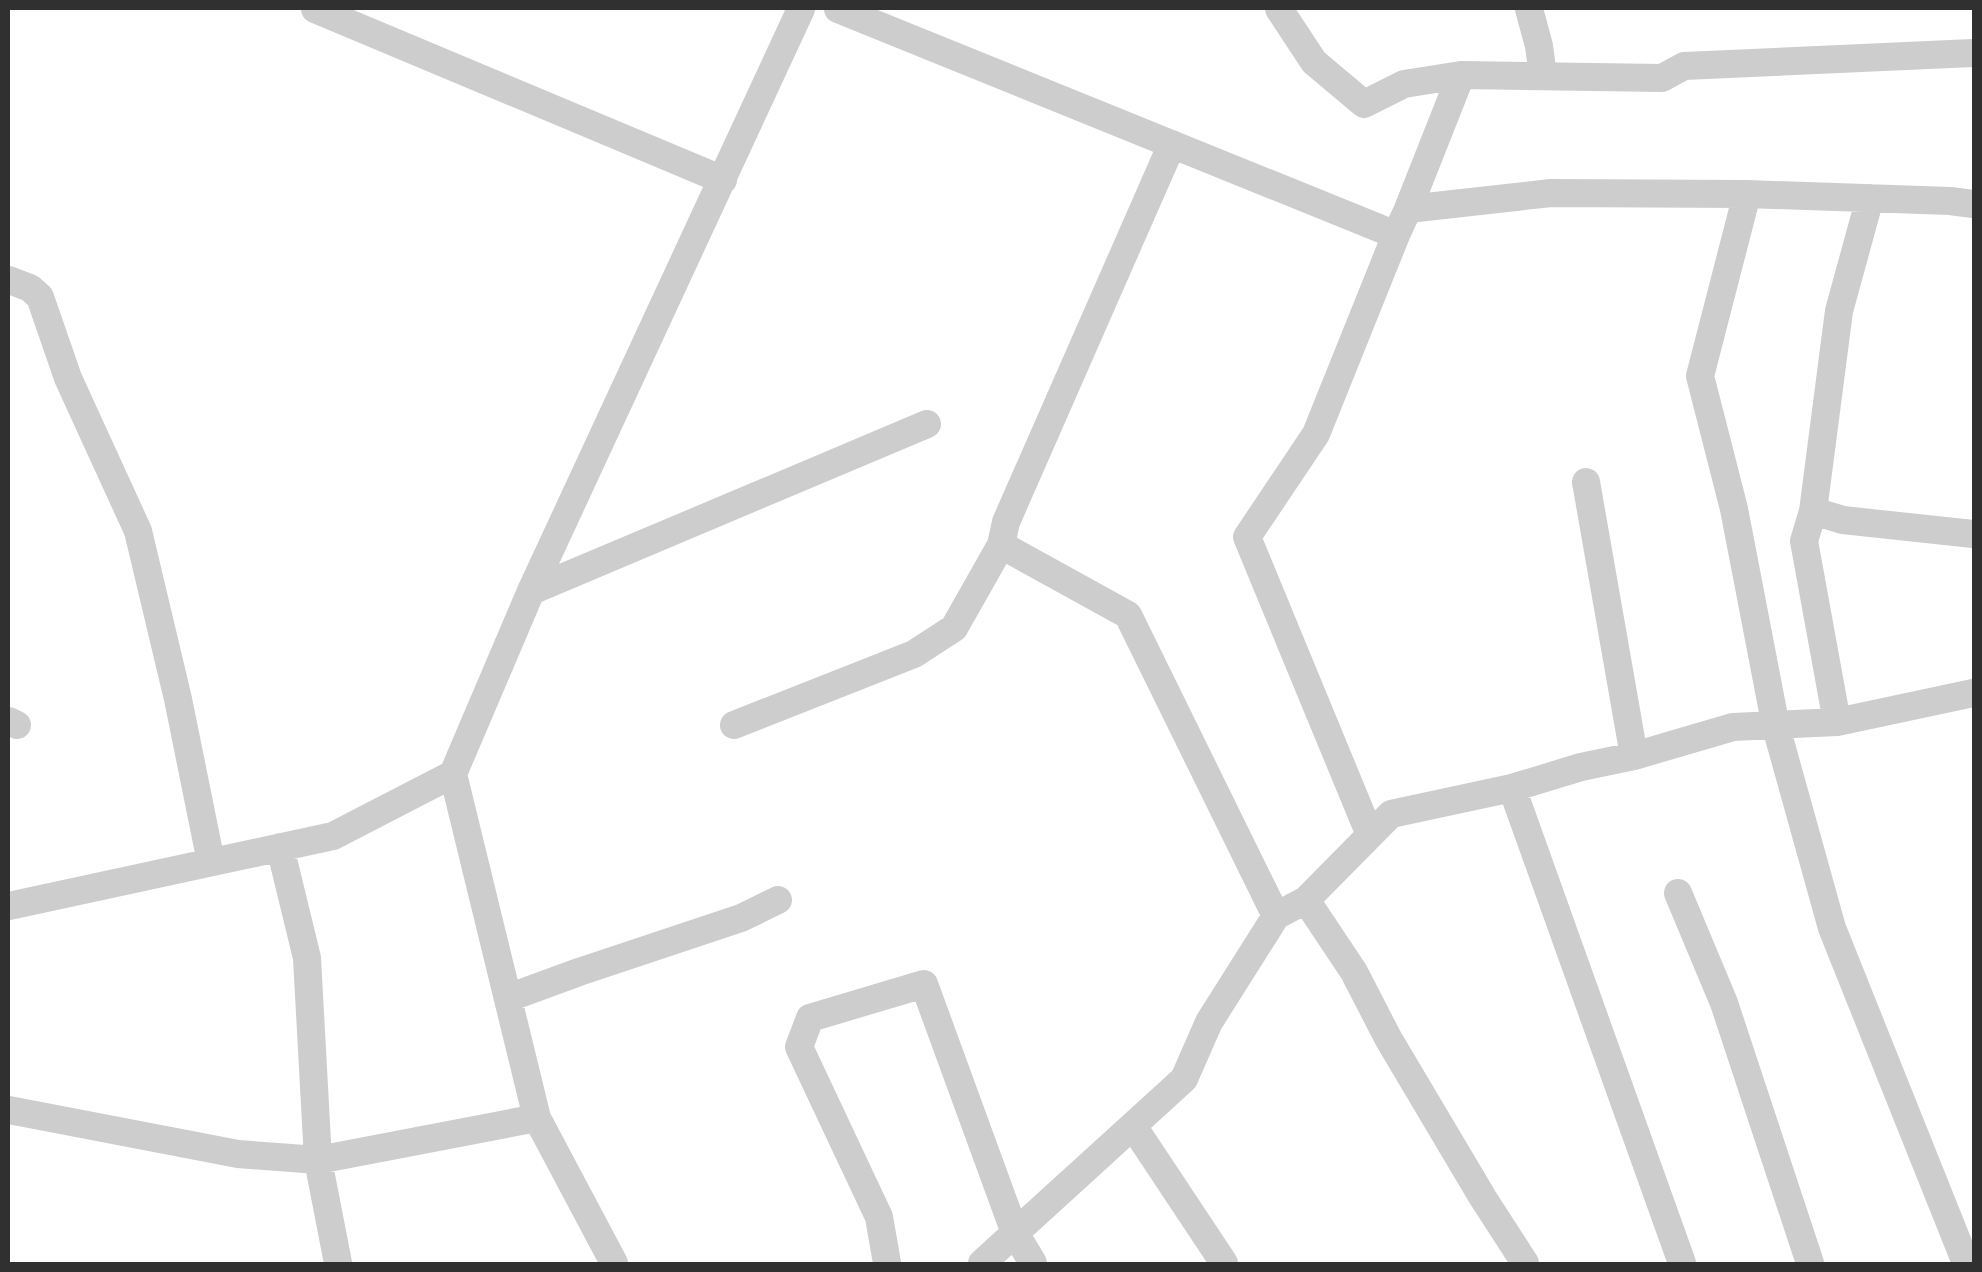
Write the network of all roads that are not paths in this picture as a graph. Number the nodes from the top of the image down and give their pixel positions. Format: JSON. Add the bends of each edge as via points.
{"nodes":[{"id":1,"x":315,"y":9,"type":"edge"},
{"id":2,"x":800,"y":9,"type":"edge"},
{"id":3,"x":838,"y":9,"type":"edge"},
{"id":4,"x":1279,"y":9,"type":"edge"},
{"id":5,"x":1529,"y":9,"type":"edge"},
{"id":6,"x":1973,"y":53,"type":"edge"},
{"id":7,"x":1461,"y":75,"type":"junction"},
{"id":8,"x":1543,"y":76,"type":"junction"},
{"id":9,"x":1172,"y":144,"type":"junction"},
{"id":10,"x":723,"y":180,"type":"junction"},
{"id":11,"x":1748,"y":194,"type":"junction"},
{"id":12,"x":1870,"y":198,"type":"junction"},
{"id":13,"x":1973,"y":204,"type":"edge"},
{"id":14,"x":1408,"y":209,"type":"junction"},
{"id":15,"x":1396,"y":235,"type":"junction"},
{"id":16,"x":9,"y":280,"type":"edge"},
{"id":17,"x":927,"y":424,"type":"dead end"},
{"id":18,"x":1586,"y":482,"type":"dead end"},
{"id":19,"x":1813,"y":511,"type":"junction"},
{"id":20,"x":1973,"y":534,"type":"edge"},
{"id":21,"x":1002,"y":545,"type":"junction"},
{"id":22,"x":531,"y":591,"type":"junction"},
{"id":23,"x":1973,"y":693,"type":"edge"},
{"id":24,"x":1837,"y":722,"type":"junction"},
{"id":25,"x":734,"y":724,"type":"dead end"},
{"id":26,"x":1776,"y":727,"type":"junction"},
{"id":27,"x":1634,"y":756,"type":"junction"},
{"id":28,"x":453,"y":774,"type":"junction"},
{"id":29,"x":1512,"y":788,"type":"junction"},
{"id":30,"x":1370,"y":835,"type":"junction"},
{"id":31,"x":280,"y":848,"type":"junction"},
{"id":32,"x":211,"y":862,"type":"junction"},
{"id":33,"x":1678,"y":893,"type":"dead end"},
{"id":34,"x":778,"y":900,"type":"dead end"},
{"id":35,"x":1306,"y":900,"type":"junction"},
{"id":36,"x":9,"y":906,"type":"edge"},
{"id":37,"x":1276,"y":916,"type":"junction"},
{"id":38,"x":508,"y":998,"type":"junction"},
{"id":39,"x":9,"y":1110,"type":"edge"},
{"id":40,"x":537,"y":1118,"type":"junction"},
{"id":41,"x":1133,"y":1126,"type":"junction"},
{"id":42,"x":318,"y":1160,"type":"junction"},
{"id":43,"x":1015,"y":1233,"type":"junction"},
{"id":44,"x":338,"y":1263,"type":"edge"},
{"id":45,"x":614,"y":1263,"type":"edge"},
{"id":46,"x":887,"y":1263,"type":"edge"},
{"id":47,"x":982,"y":1263,"type":"edge"},
{"id":48,"x":1033,"y":1263,"type":"edge"},
{"id":49,"x":1224,"y":1263,"type":"edge"},
{"id":50,"x":1525,"y":1263,"type":"edge"},
{"id":51,"x":1682,"y":1263,"type":"edge"},
{"id":52,"x":1810,"y":1263,"type":"edge"},
{"id":53,"x":1966,"y":1263,"type":"edge"}],
"edges":[{"from":1,"to":10,"type":"street"},
{"from":2,"to":10,"type":"street"},
{"from":3,"to":9,"type":"street"},
{"from":4,"to":7,"type":"street","via":[[1314,62],[1364,104],[1404,84]]},
{"from":5,"to":8,"type":"street"},
{"from":6,"to":8,"type":"street","via":[[1684,66],[1662,78]]},
{"from":7,"to":8,"type":"street"},
{"from":7,"to":14,"type":"street"},
{"from":9,"to":15,"type":"street"},
{"from":9,"to":21,"type":"street","via":[[1006,522]]},
{"from":10,"to":22,"type":"street"},
{"from":11,"to":12,"type":"street"},
{"from":11,"to":14,"type":"street","via":[[1551,193]]},
{"from":11,"to":26,"type":"street","via":[[1700,376],[1734,509]]},
{"from":12,"to":13,"type":"street"},
{"from":12,"to":19,"type":"street","via":[[1839,311]]},
{"from":14,"to":15,"type":"street"},
{"from":15,"to":30,"type":"street","via":[[1316,434],[1247,537]]},
{"from":16,"to":32,"type":"street","via":[[30,288],[40,297],[68,378],[138,531],[178,699]]},
{"from":17,"to":22,"type":"street"},
{"from":18,"to":27,"type":"street"},
{"from":19,"to":20,"type":"street","via":[[1843,520]]},
{"from":19,"to":24,"type":"street","via":[[1804,540]]},
{"from":21,"to":25,"type":"street","via":[[954,628],[914,654]]},
{"from":21,"to":37,"type":"street","via":[[1128,615]]},
{"from":22,"to":28,"type":"street"},
{"from":23,"to":24,"type":"street"},
{"from":24,"to":26,"type":"street"},
{"from":26,"to":27,"type":"street","via":[[1733,727]]},
{"from":26,"to":53,"type":"street","via":[[1832,928]]},
{"from":27,"to":29,"type":"street","via":[[1582,767]]},
{"from":28,"to":31,"type":"street","via":[[333,836]]},
{"from":28,"to":38,"type":"street"},
{"from":29,"to":30,"type":"street","via":[[1391,814]]},
{"from":29,"to":51,"type":"street"},
{"from":30,"to":35,"type":"street"},
{"from":31,"to":32,"type":"street"},
{"from":31,"to":42,"type":"street","via":[[307,958]]},
{"from":32,"to":36,"type":"street"},
{"from":33,"to":52,"type":"street","via":[[1724,1003]]},
{"from":34,"to":38,"type":"street","via":[[741,918]]},
{"from":35,"to":37,"type":"street"},
{"from":35,"to":50,"type":"street","via":[[1354,972],[1388,1038]]},
{"from":37,"to":41,"type":"street","via":[[1209,1022],[1184,1079]]},
{"from":38,"to":40,"type":"street"},
{"from":39,"to":42,"type":"street","via":[[238,1154]]},
{"from":40,"to":42,"type":"street"},
{"from":40,"to":45,"type":"street"},
{"from":41,"to":43,"type":"street"},
{"from":41,"to":49,"type":"street"},
{"from":42,"to":44,"type":"street"},
{"from":43,"to":46,"type":"street","via":[[924,984],[810,1018],[799,1047],[879,1217]]},
{"from":43,"to":47,"type":"street"},
{"from":43,"to":48,"type":"street"}]}
